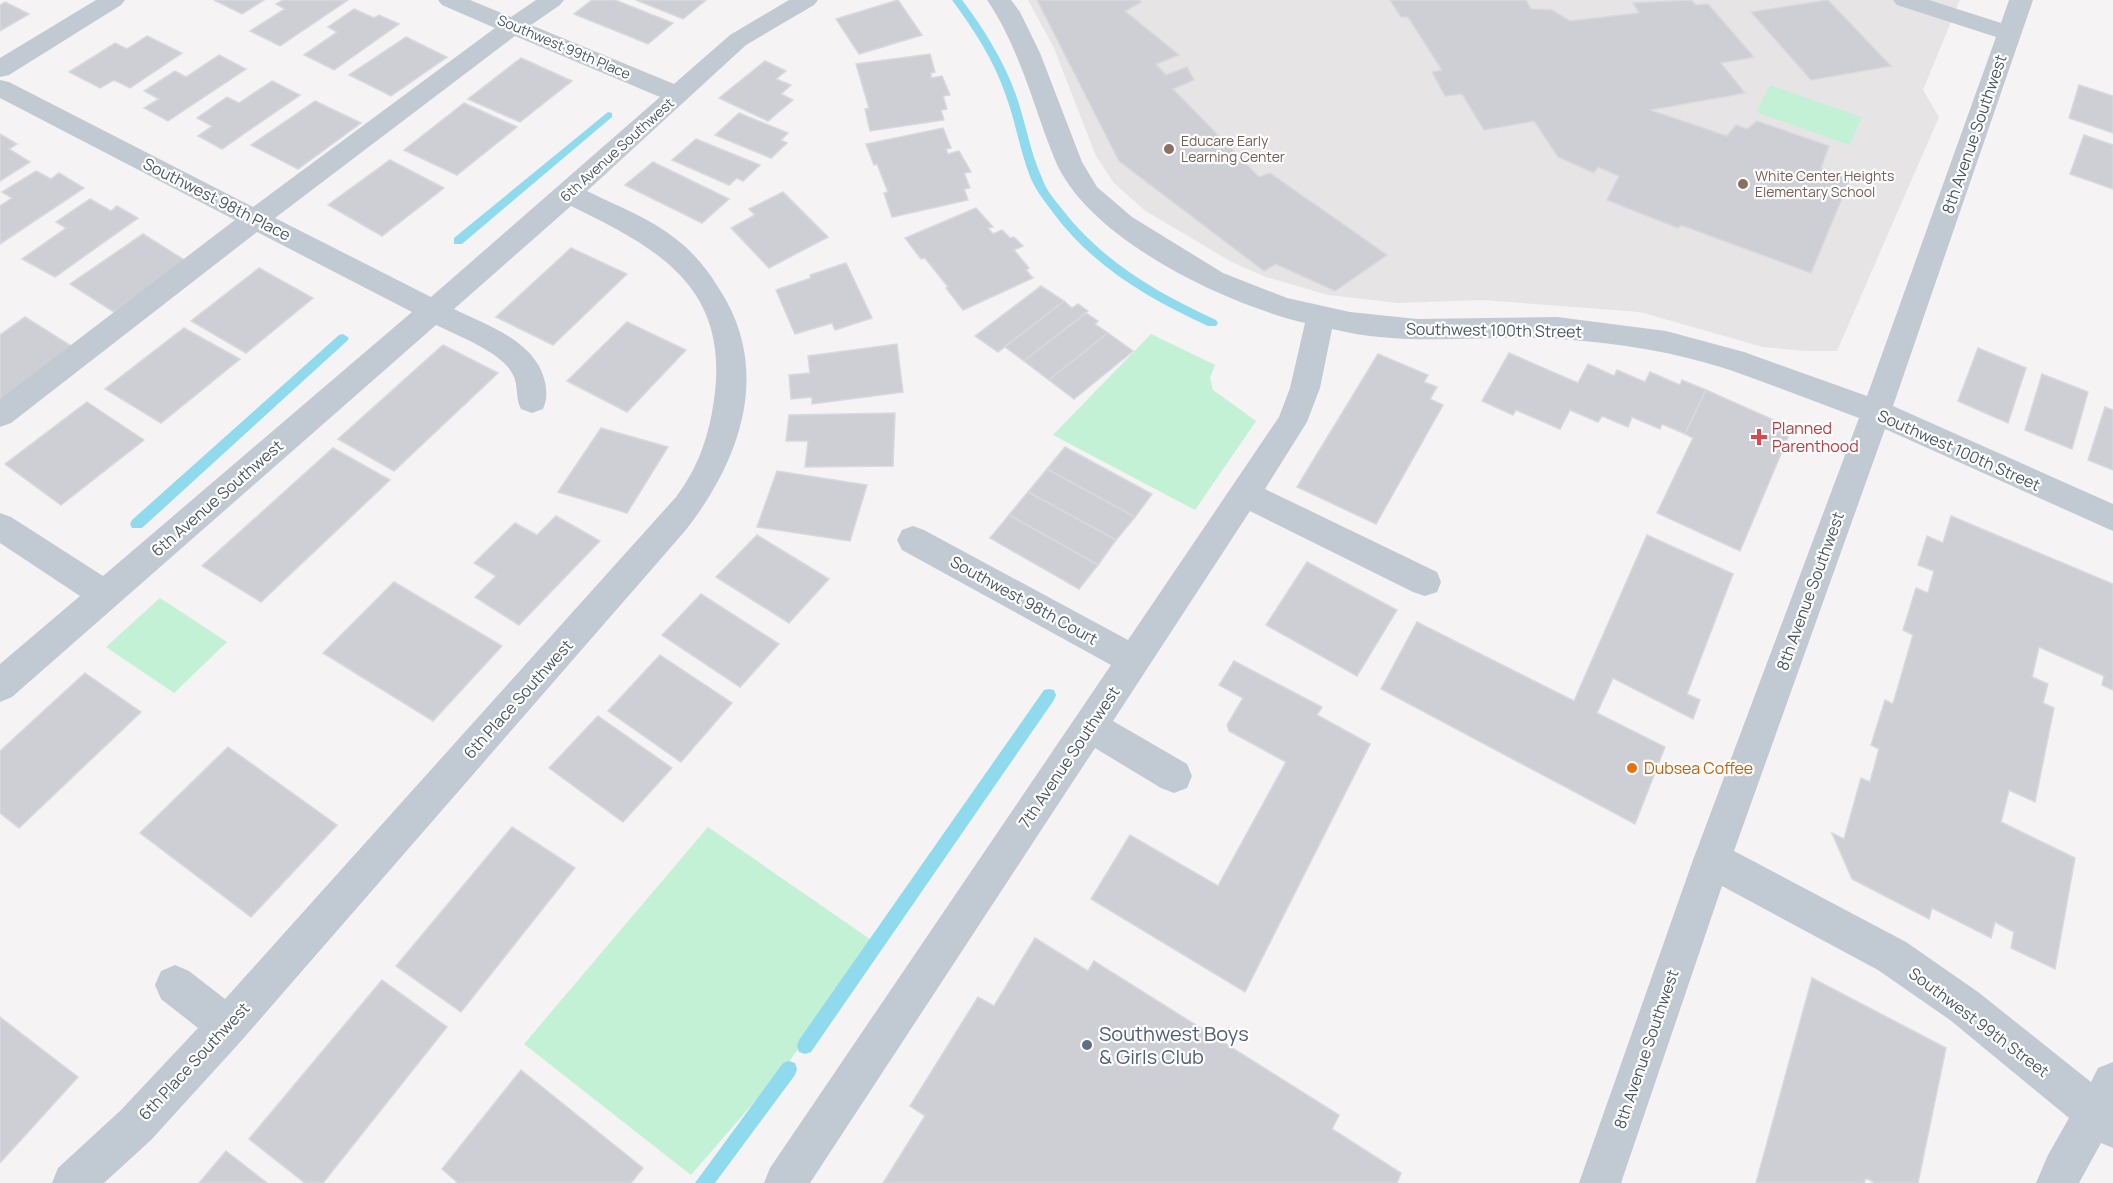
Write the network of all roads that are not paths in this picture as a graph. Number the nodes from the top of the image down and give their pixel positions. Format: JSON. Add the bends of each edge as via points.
{"nodes":[{"id":1,"x":113,"y":0,"type":"edge"},
{"id":2,"x":450,"y":0,"type":"edge"},
{"id":3,"x":552,"y":0,"type":"edge"},
{"id":4,"x":806,"y":0,"type":"edge"},
{"id":5,"x":999,"y":0,"type":"edge"},
{"id":6,"x":1905,"y":0,"type":"edge"},
{"id":7,"x":2021,"y":0,"type":"edge"},
{"id":8,"x":513,"y":26,"type":"junction"},
{"id":9,"x":2009,"y":33,"type":"junction"},
{"id":10,"x":0,"y":69,"type":"edge"},
{"id":11,"x":0,"y":88,"type":"edge"},
{"id":12,"x":677,"y":95,"type":"junction"},
{"id":13,"x":569,"y":193,"type":"junction"},
{"id":14,"x":255,"y":219,"type":"junction"},
{"id":15,"x":435,"y":310,"type":"junction"},
{"id":16,"x":1320,"y":318,"type":"junction"},
{"id":17,"x":532,"y":401,"type":"dead end"},
{"id":18,"x":1876,"y":412,"type":"junction"},
{"id":19,"x":0,"y":415,"type":"edge"},
{"id":20,"x":1244,"y":494,"type":"junction"},
{"id":21,"x":2113,"y":518,"type":"edge"},
{"id":22,"x":0,"y":526,"type":"edge"},
{"id":23,"x":913,"y":540,"type":"dead end"},
{"id":24,"x":1425,"y":582,"type":"dead end"},
{"id":25,"x":105,"y":595,"type":"junction"},
{"id":26,"x":1134,"y":660,"type":"junction"},
{"id":27,"x":0,"y":686,"type":"edge"},
{"id":28,"x":1090,"y":726,"type":"junction"},
{"id":29,"x":1174,"y":776,"type":"dead end"},
{"id":30,"x":1712,"y":860,"type":"junction"},
{"id":31,"x":176,"y":985,"type":"dead end"},
{"id":32,"x":228,"y":1026,"type":"junction"},
{"id":33,"x":2108,"y":1108,"type":"edge"},
{"id":34,"x":73,"y":1183,"type":"edge"},
{"id":35,"x":785,"y":1183,"type":"edge"},
{"id":36,"x":1600,"y":1183,"type":"edge"},
{"id":37,"x":2058,"y":1183,"type":"edge"}],
"edges":[{"from":1,"to":10,"type":"street"},
{"from":2,"to":8,"type":"street","name":"Southwest 99th Place"},
{"from":3,"to":8,"type":"street"},
{"from":4,"to":12,"type":"street","name":"6th Avenue Southwest","via":[[738,40]]},
{"from":5,"to":16,"type":"street","name":"Southwest 100th Street","via":[[1028,53],[1069,162],[1088,193],[1122,224],[1213,280]]},
{"from":6,"to":9,"type":"street"},
{"from":7,"to":9,"type":"street","name":"8th Avenue Southwest"},
{"from":8,"to":12,"type":"street","name":"Southwest 99th Place"},
{"from":8,"to":14,"type":"street"},
{"from":9,"to":18,"type":"street","name":"8th Avenue Southwest"},
{"from":11,"to":14,"type":"street","name":"Southwest 98th Place"},
{"from":12,"to":13,"type":"street","name":"6th Avenue Southwest"},
{"from":13,"to":15,"type":"street","name":"6th Avenue Southwest"},
{"from":13,"to":32,"type":"street","name":"6th Place Southwest","via":[[666,245],[690,267],[728,335],[731,379],[725,430],[706,478],[674,522]]},
{"from":14,"to":15,"type":"street","name":"Southwest 98th Place"},
{"from":14,"to":19,"type":"street"},
{"from":15,"to":17,"type":"street","via":[[521,360],[531,379]]},
{"from":15,"to":25,"type":"street","name":"6th Avenue Southwest"},
{"from":16,"to":18,"type":"street","name":"Southwest 100th Street","via":[[1417,330],[1557,328],[1666,342],[1734,360]]},
{"from":16,"to":20,"type":"street","name":"7th Avenue Southwest","via":[[1305,388],[1292,422]]},
{"from":18,"to":21,"type":"street","name":"Southwest 100th Street"},
{"from":18,"to":30,"type":"street","name":"8th Avenue Southwest"},
{"from":20,"to":24,"type":"street"},
{"from":20,"to":26,"type":"street","name":"7th Avenue Southwest"},
{"from":22,"to":25,"type":"street"},
{"from":23,"to":26,"type":"street","name":"Southwest 98th Court"},
{"from":25,"to":27,"type":"street","name":"6th Avenue Southwest"},
{"from":26,"to":28,"type":"street","name":"7th Avenue Southwest"},
{"from":28,"to":29,"type":"street"},
{"from":28,"to":35,"type":"street","name":"7th Avenue Southwest"},
{"from":30,"to":33,"type":"street","name":"Southwest 99th Street","via":[[1892,956]]},
{"from":30,"to":36,"type":"street","name":"8th Avenue Southwest"},
{"from":31,"to":32,"type":"street"},
{"from":32,"to":34,"type":"street","name":"6th Place Southwest","via":[[136,1125]]},
{"from":33,"to":37,"type":"street","via":[[2066,1159]]}]}
